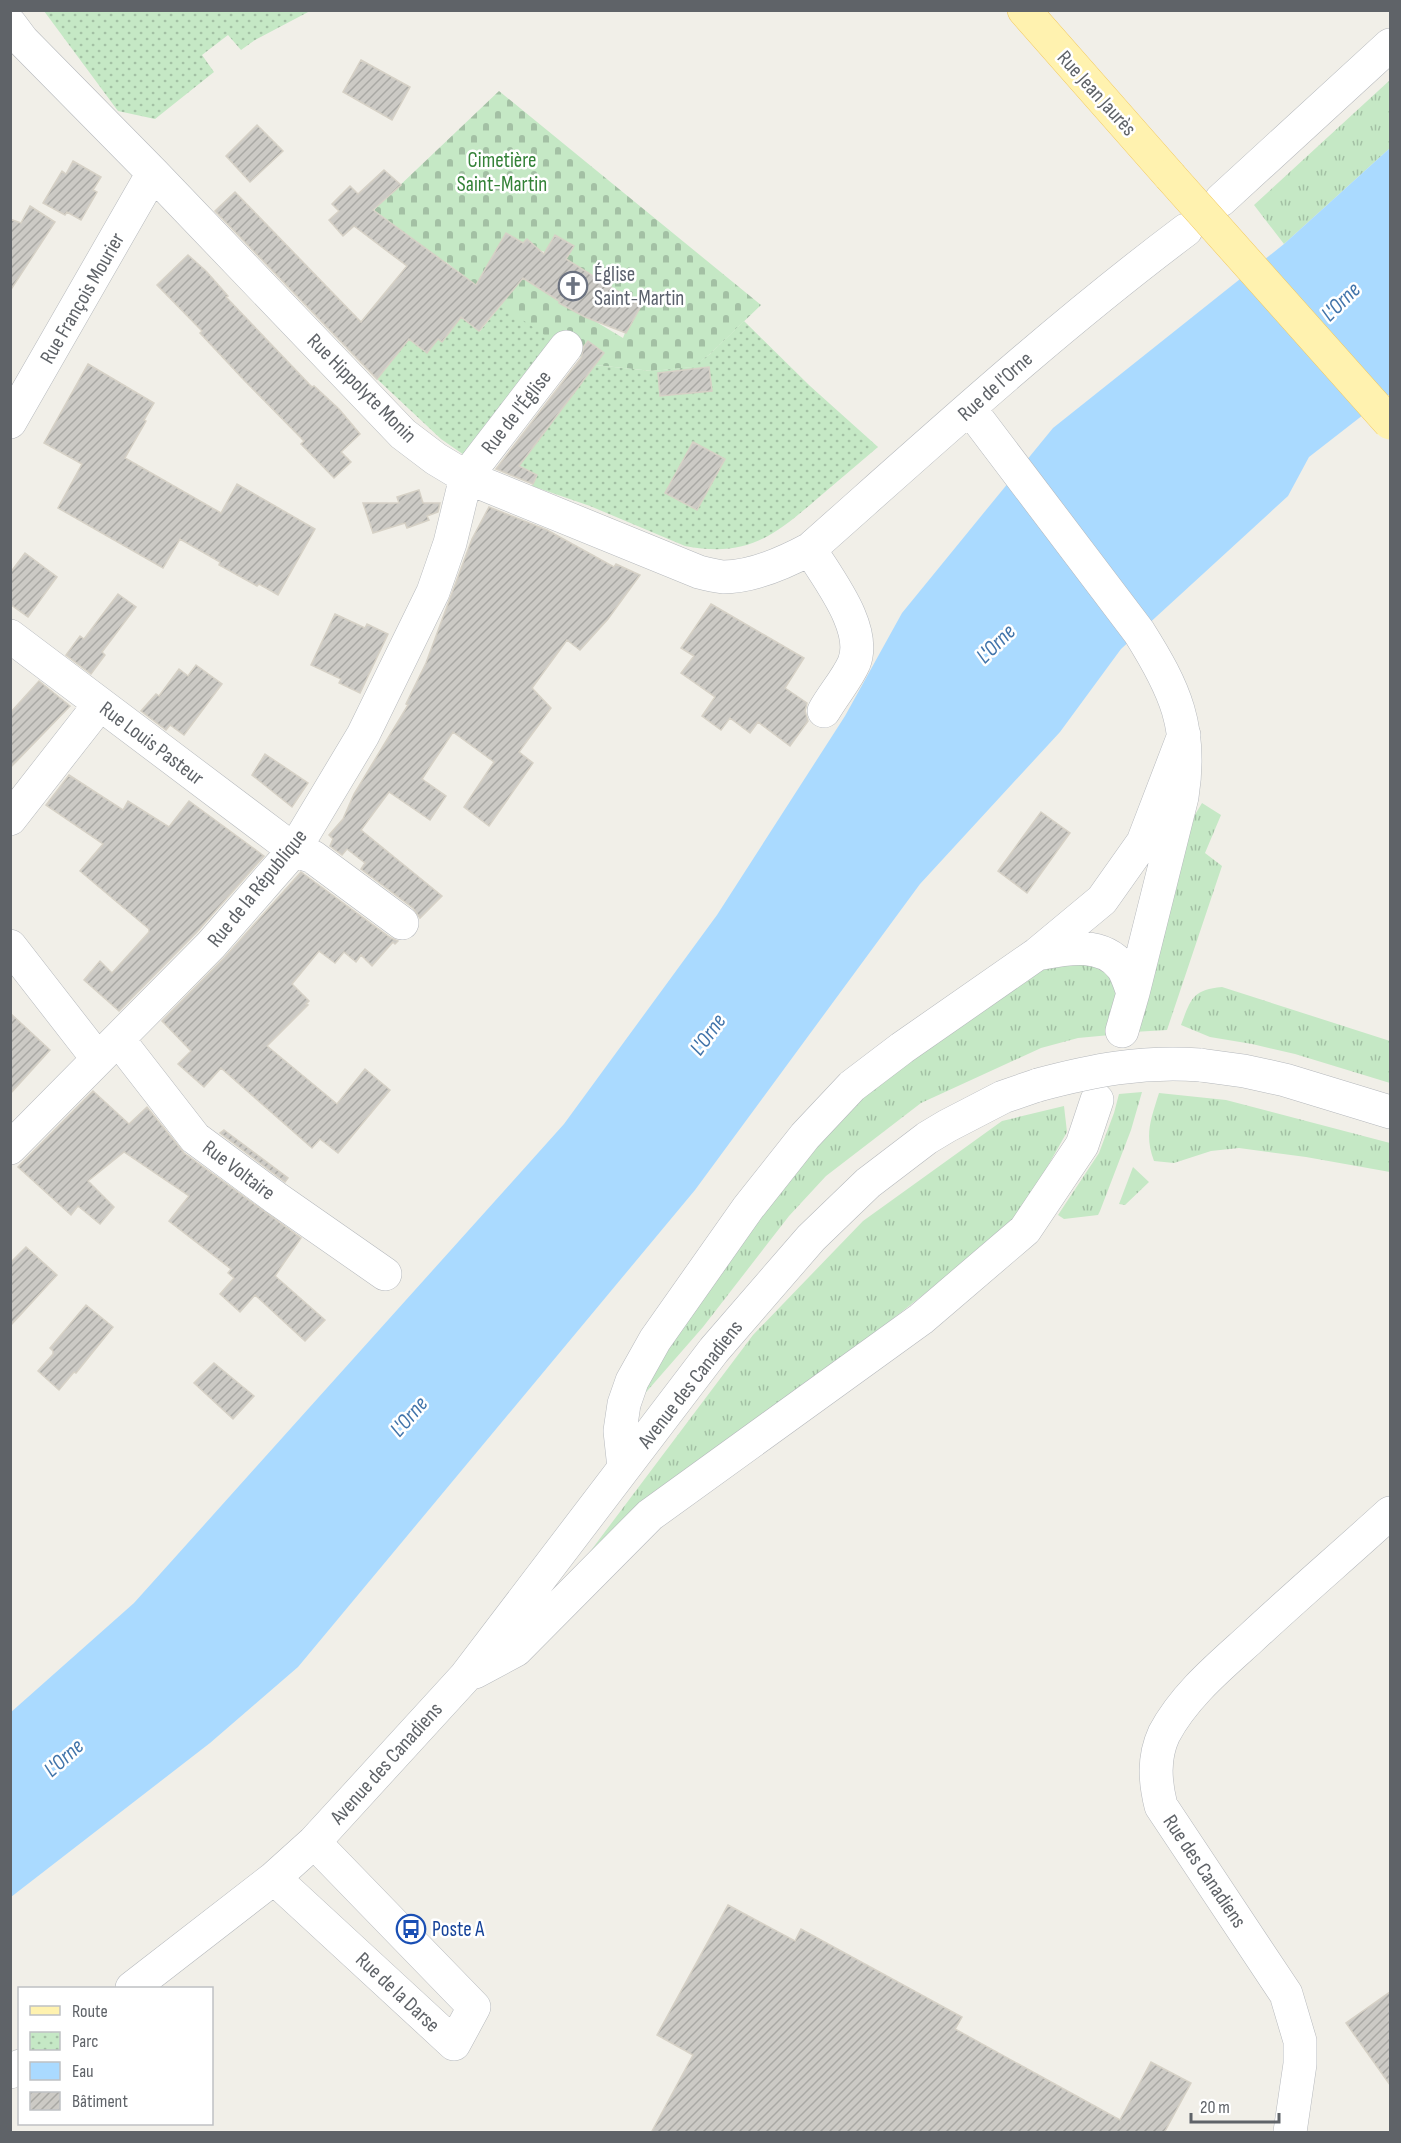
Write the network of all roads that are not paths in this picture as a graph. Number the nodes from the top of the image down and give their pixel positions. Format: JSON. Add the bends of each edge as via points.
{"nodes":[{"id":1,"x":1024,"y":10,"type":"edge"},
{"id":2,"x":10,"y":24,"type":"edge"},
{"id":3,"x":1390,"y":45,"type":"edge"},
{"id":4,"x":153,"y":173,"type":"junction"},
{"id":5,"x":1221,"y":200,"type":"dead end"},
{"id":6,"x":1186,"y":230,"type":"dead end"},
{"id":7,"x":566,"y":346,"type":"dead end"},
{"id":8,"x":969,"y":409,"type":"junction"},
{"id":9,"x":10,"y":422,"type":"edge"},
{"id":10,"x":1390,"y":423,"type":"edge"},
{"id":11,"x":466,"y":477,"type":"junction"},
{"id":12,"x":810,"y":549,"type":"junction"},
{"id":13,"x":10,"y":636,"type":"edge"},
{"id":14,"x":100,"y":704,"type":"junction"},
{"id":15,"x":824,"y":711,"type":"dead end"},
{"id":16,"x":1184,"y":735,"type":"junction"},
{"id":17,"x":10,"y":819,"type":"edge"},
{"id":18,"x":294,"y":850,"type":"junction"},
{"id":19,"x":402,"y":923,"type":"dead end"},
{"id":20,"x":10,"y":946,"type":"edge"},
{"id":21,"x":1036,"y":954,"type":"junction"},
{"id":22,"x":1133,"y":993,"type":"junction"},
{"id":23,"x":1122,"y":1030,"type":"dead end"},
{"id":24,"x":108,"y":1049,"type":"junction"},
{"id":25,"x":1097,"y":1100,"type":"dead end"},
{"id":26,"x":1390,"y":1112,"type":"edge"},
{"id":27,"x":10,"y":1148,"type":"edge"},
{"id":28,"x":385,"y":1274,"type":"dead end"},
{"id":29,"x":624,"y":1468,"type":"junction"},
{"id":30,"x":1390,"y":1513,"type":"edge"},
{"id":31,"x":465,"y":1677,"type":"junction"},
{"id":32,"x":314,"y":1842,"type":"junction"},
{"id":33,"x":274,"y":1878,"type":"junction"},
{"id":34,"x":135,"y":1987,"type":"edge"},
{"id":35,"x":1290,"y":2133,"type":"edge"}],
"edges":[{"from":1,"to":10,"type":"main road","name":"Rue Jean Jaurès","bridge":true},
{"from":2,"to":4,"type":"street","name":"Rue Hippolyte Monin"},
{"from":3,"to":5,"type":"street"},
{"from":4,"to":9,"type":"street","name":"Rue François Mourier"},
{"from":4,"to":11,"type":"street","name":"Rue Hippolyte Monin","via":[[404,434]]},
{"from":6,"to":8,"type":"street","name":"Rue de l'Orne","via":[[1114,284]]},
{"from":7,"to":11,"type":"street","name":"Rue de l'Église"},
{"from":8,"to":12,"type":"street","name":"Rue de l'Orne"},
{"from":8,"to":16,"type":"street","via":[[1138,632],[1174,695]]},
{"from":11,"to":12,"type":"street","name":"Rue Hippolyte Monin","via":[[699,572],[723,577],[743,574],[783,564]]},
{"from":11,"to":18,"type":"street","name":"Rue de la République","via":[[433,592],[363,735]]},
{"from":12,"to":15,"type":"street","via":[[853,621],[857,642],[854,662]]},
{"from":13,"to":14,"type":"street","name":"Rue Louis Pasteur"},
{"from":14,"to":17,"type":"street"},
{"from":14,"to":18,"type":"street","name":"Rue Louis Pasteur"},
{"from":16,"to":21,"type":"street","via":[[1143,842],[1102,900]]},
{"from":16,"to":22,"type":"street","via":[[1186,771],[1182,797]]},
{"from":18,"to":19,"type":"street","name":"Rue Louis Pasteur","via":[[313,857]]},
{"from":18,"to":24,"type":"street","name":"Rue de la République","via":[[211,945]]},
{"from":20,"to":24,"type":"street","name":"Rue Voltaire"},
{"from":21,"to":22,"type":"street","via":[[1076,947],[1104,954],[1122,967]]},
{"from":21,"to":29,"type":"street","via":[[852,1086],[798,1145],[687,1294],[632,1381],[620,1431]]},
{"from":22,"to":23,"type":"street"},
{"from":24,"to":27,"type":"street","name":"Rue de la République"},
{"from":24,"to":28,"type":"street","name":"Rue Voltaire","via":[[195,1138]]},
{"from":25,"to":31,"type":"street","via":[[1082,1145],[1025,1230],[921,1319],[650,1515],[516,1650]]},
{"from":26,"to":29,"type":"street","name":"Avenue des Canadiens","bridge":true,"via":[[1285,1080],[1200,1065],[1094,1071],[1003,1097],[946,1126],[896,1159],[811,1238],[714,1350]]},
{"from":29,"to":31,"type":"street","name":"Avenue des Canadiens"},
{"from":30,"to":35,"type":"street","name":"Rue des Canadiens","via":[[1203,1682],[1175,1716],[1157,1757],[1155,1782],[1161,1806],[1290,2002],[1300,2041]]},
{"from":31,"to":32,"type":"street","name":"Avenue des Canadiens"},
{"from":32,"to":33,"type":"street","name":"Avenue des Canadiens"},
{"from":32,"to":33,"type":"street","name":"Rue de la Darse","via":[[474,2007],[454,2044]]},
{"from":33,"to":34,"type":"street","name":"Avenue des Canadiens"}]}
